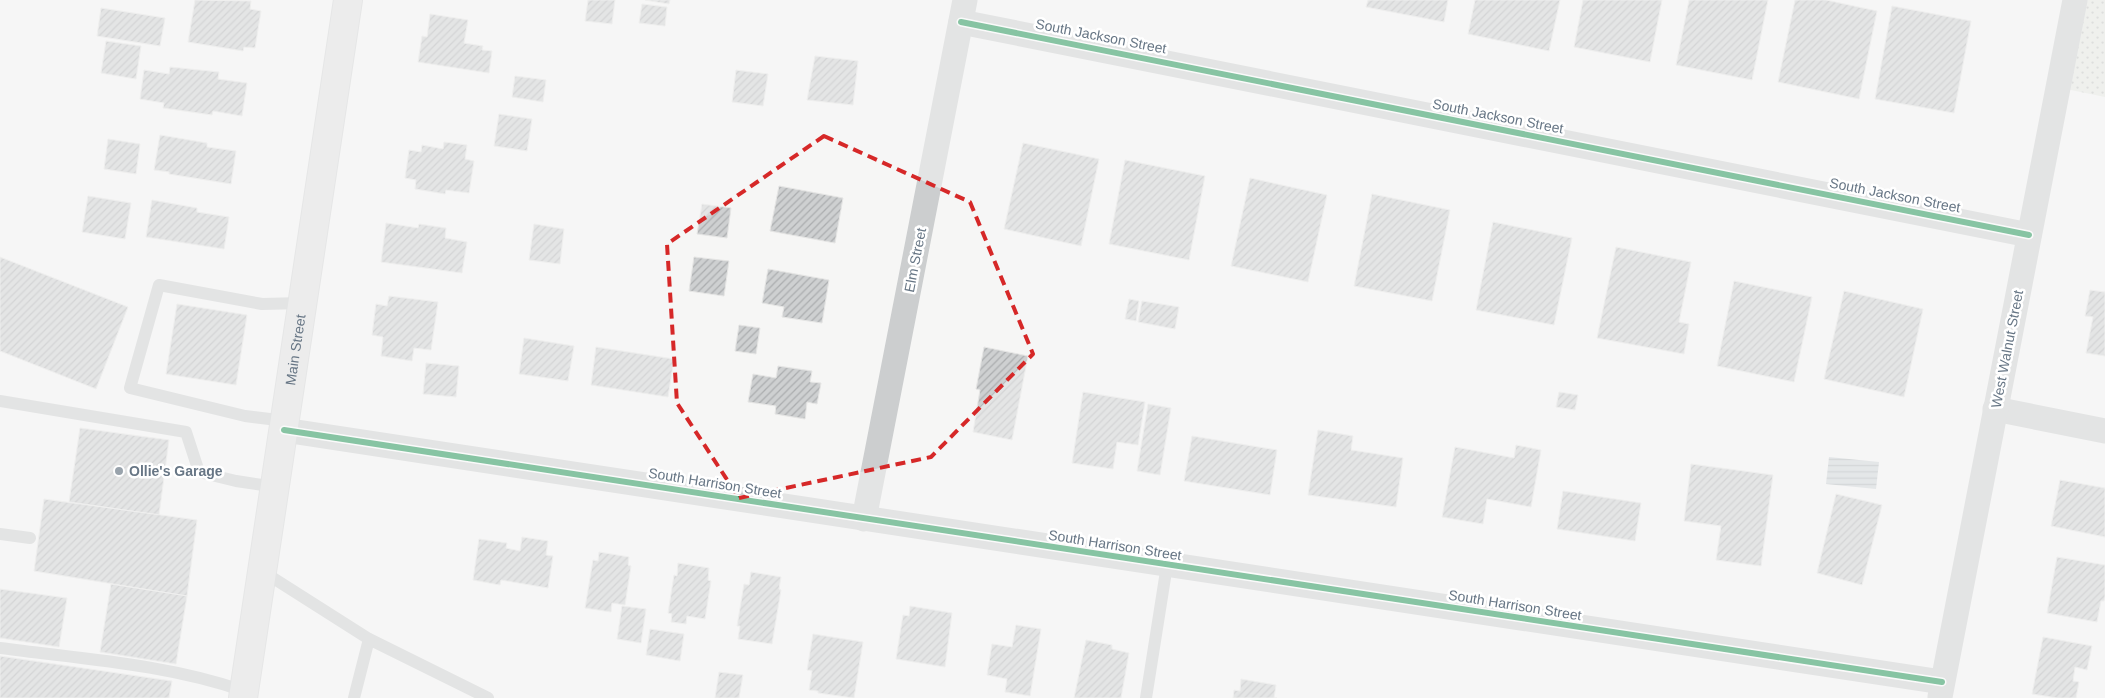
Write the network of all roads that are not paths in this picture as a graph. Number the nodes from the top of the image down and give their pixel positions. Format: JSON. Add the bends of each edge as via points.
{"nodes":[{"id":1,"x":348,"y":0,"type":"edge"},
{"id":2,"x":2075,"y":0,"type":"edge"},
{"id":3,"x":963,"y":11,"type":"edge"},
{"id":4,"x":2029,"y":235,"type":"junction"},
{"id":5,"x":303,"y":303,"type":"junction"},
{"id":6,"x":0,"y":401,"type":"edge"},
{"id":7,"x":1995,"y":408,"type":"junction"},
{"id":8,"x":285,"y":426,"type":"junction"},
{"id":9,"x":2105,"y":431,"type":"edge"},
{"id":10,"x":276,"y":487,"type":"junction"},
{"id":11,"x":864,"y":519,"type":"junction"},
{"id":12,"x":0,"y":534,"type":"edge"},
{"id":13,"x":30,"y":538,"type":"dead end"},
{"id":14,"x":1167,"y":565,"type":"junction"},
{"id":15,"x":262,"y":571,"type":"junction"},
{"id":16,"x":369,"y":639,"type":"junction"},
{"id":17,"x":0,"y":648,"type":"edge"},
{"id":18,"x":1941,"y":690,"type":"edge"},
{"id":19,"x":243,"y":694,"type":"edge"},
{"id":20,"x":354,"y":698,"type":"edge"},
{"id":21,"x":488,"y":698,"type":"edge"},
{"id":22,"x":1146,"y":698,"type":"edge"}],
"edges":[{"from":1,"to":5,"type":"main road","name":"Main Street"},
{"from":2,"to":4,"type":"street","name":"West Walnut Street"},
{"from":3,"to":4,"type":"street","name":"South Jackson Street"},
{"from":3,"to":11,"type":"street","name":"Elm Street"},
{"from":4,"to":7,"type":"street","name":"West Walnut Street"},
{"from":5,"to":8,"type":"main road","name":"Main Street"},
{"from":5,"to":8,"type":"lane","via":[[262,304],[159,286],[130,388]]},
{"from":6,"to":10,"type":"lane","via":[[186,432],[199,472]]},
{"from":7,"to":9,"type":"street"},
{"from":7,"to":18,"type":"street","name":"West Walnut Street"},
{"from":8,"to":10,"type":"main road","name":"Main Street"},
{"from":8,"to":11,"type":"street","name":"South Harrison Street"},
{"from":10,"to":15,"type":"main road","name":"Main Street"},
{"from":11,"to":14,"type":"street","name":"South Harrison Street"},
{"from":12,"to":13,"type":"lane"},
{"from":14,"to":18,"type":"street","name":"South Harrison Street"},
{"from":14,"to":22,"type":"lane"},
{"from":15,"to":16,"type":"lane"},
{"from":15,"to":19,"type":"main road","name":"Main Street"},
{"from":16,"to":20,"type":"lane"},
{"from":16,"to":21,"type":"lane"},
{"from":17,"to":19,"type":"lane","via":[[209,678]]}]}
